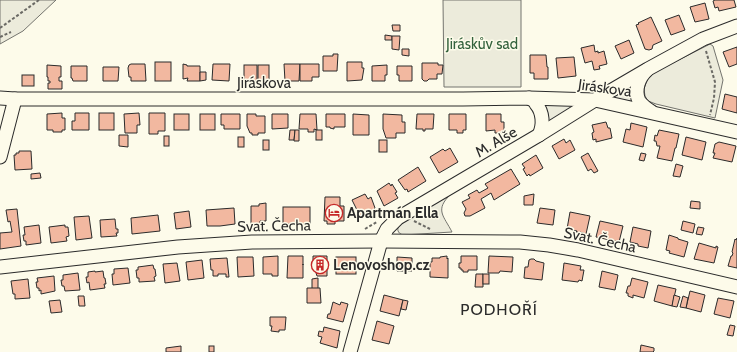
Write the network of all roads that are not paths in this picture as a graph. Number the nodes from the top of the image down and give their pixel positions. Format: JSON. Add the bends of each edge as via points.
{"nodes":[{"id":1,"x":737,"y":26,"type":"edge"},
{"id":2,"x":648,"y":69,"type":"junction"},
{"id":3,"x":0,"y":98,"type":"edge"},
{"id":4,"x":529,"y":98,"type":"junction"},
{"id":5,"x":14,"y":99,"type":"junction"},
{"id":6,"x":595,"y":100,"type":"junction"},
{"id":7,"x":652,"y":112,"type":"junction"},
{"id":8,"x":737,"y":132,"type":"edge"},
{"id":9,"x":540,"y":135,"type":"junction"},
{"id":10,"x":0,"y":157,"type":"edge"},
{"id":11,"x":381,"y":241,"type":"junction"},
{"id":12,"x":0,"y":267,"type":"edge"},
{"id":13,"x":737,"y":287,"type":"edge"},
{"id":14,"x":350,"y":352,"type":"edge"}],
"edges":[{"from":1,"to":2,"type":"street","name":"M. Alše","via":[[703,39]]},
{"from":2,"to":6,"type":"street","name":"M. Alše"},
{"from":2,"to":7,"type":"street","name":"Jiráskova","via":[[639,82],[637,94],[642,105]]},
{"from":3,"to":5,"type":"street","name":"Jiráskova"},
{"from":4,"to":5,"type":"street","name":"Jiráskova"},
{"from":4,"to":6,"type":"street","name":"Jiráskova"},
{"from":4,"to":9,"type":"street","via":[[536,103],[541,114]]},
{"from":5,"to":10,"type":"street"},
{"from":6,"to":7,"type":"street","name":"Jiráskova"},
{"from":6,"to":9,"type":"street","name":"M. Alše"},
{"from":7,"to":8,"type":"street","name":"Jiráskova"},
{"from":9,"to":11,"type":"street","name":"M. Alše","via":[[398,218],[387,229]]},
{"from":11,"to":12,"type":"street","name":"Svat. Čecha","via":[[208,245]]},
{"from":11,"to":13,"type":"street","name":"Svat. Čecha","via":[[520,242],[549,245]]},
{"from":11,"to":14,"type":"street","name":"M. Alše"}]}
